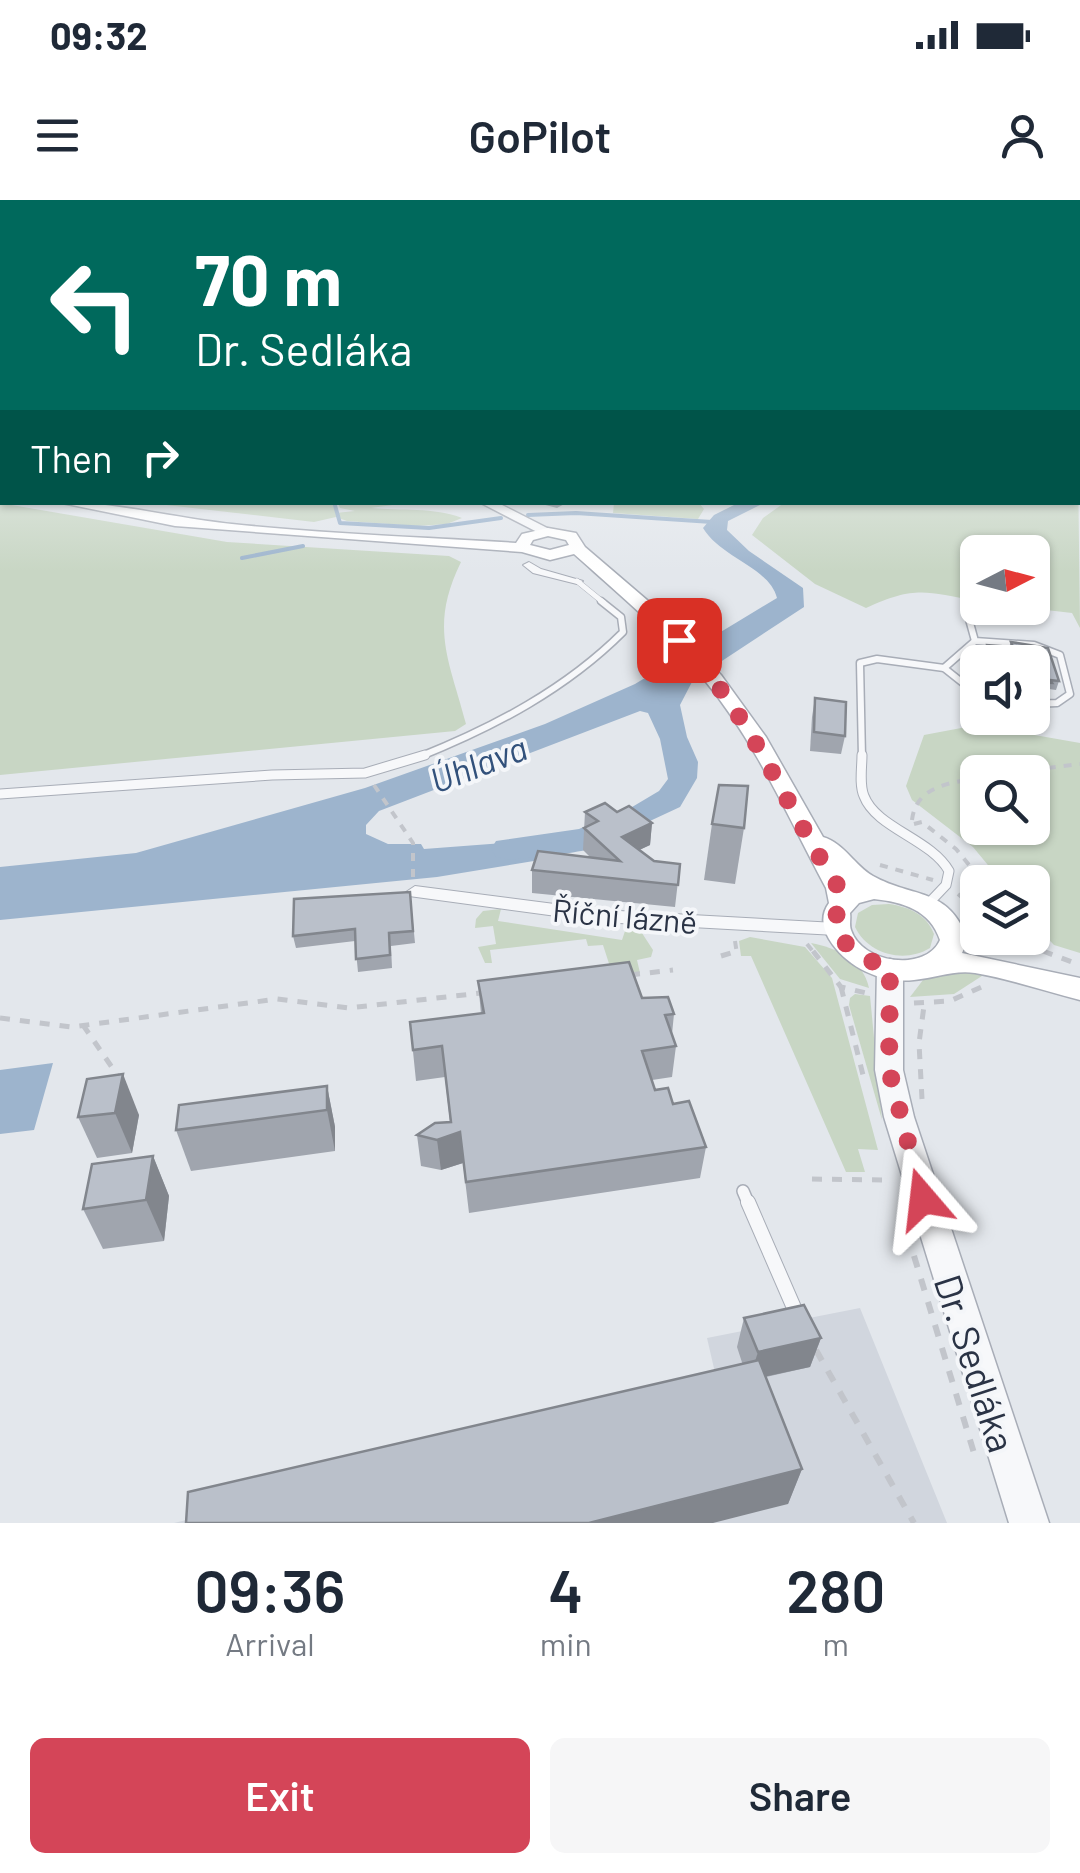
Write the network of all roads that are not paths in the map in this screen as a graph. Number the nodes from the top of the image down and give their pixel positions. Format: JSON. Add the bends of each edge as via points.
{"nodes":[{"id":1,"x":80,"y":505,"type":"edge"},
{"id":2,"x":488,"y":505,"type":"edge"},
{"id":3,"x":529,"y":542,"type":"junction"},
{"id":4,"x":572,"y":557,"type":"junction"},
{"id":5,"x":577,"y":580,"type":"joint"},
{"id":6,"x":971,"y":625,"type":"edge"},
{"id":7,"x":975,"y":641,"type":"junction"},
{"id":8,"x":1011,"y":645,"type":"edge"},
{"id":9,"x":1050,"y":649,"type":"edge"},
{"id":10,"x":944,"y":668,"type":"junction"},
{"id":11,"x":960,"y":681,"type":"edge"},
{"id":12,"x":1050,"y":703,"type":"edge"},
{"id":13,"x":0,"y":794,"type":"edge"},
{"id":14,"x":806,"y":829,"type":"junction"},
{"id":15,"x":414,"y":884,"type":"road end"},
{"id":16,"x":887,"y":892,"type":"junction"},
{"id":17,"x":937,"y":895,"type":"junction"},
{"id":18,"x":839,"y":916,"type":"junction"},
{"id":19,"x":952,"y":930,"type":"junction"},
{"id":20,"x":941,"y":963,"type":"junction"},
{"id":21,"x":890,"y":983,"type":"junction"},
{"id":22,"x":1080,"y":987,"type":"edge"},
{"id":23,"x":743,"y":1191,"type":"dead end"},
{"id":24,"x":806,"y":1334,"type":"edge"},
{"id":25,"x":1029,"y":1523,"type":"edge"}],
"edges":[{"from":1,"to":3,"type":"main road","via":[[260,531]]},
{"from":2,"to":3,"type":"street"},
{"from":3,"to":4,"type":"main road"},
{"from":3,"to":4,"type":"main road","via":[[572,536],[578,541]]},
{"from":3,"to":5,"type":"street","via":[[537,571]]},
{"from":4,"to":14,"type":"main road","via":[[655,616],[702,665],[736,709]]},
{"from":5,"to":13,"type":"lane","via":[[621,617],[623,632],[593,662],[520,709],[413,760],[366,773]]},
{"from":6,"to":7,"type":"lane"},
{"from":7,"to":8,"type":"lane"},
{"from":7,"to":10,"type":"lane"},
{"from":9,"to":12,"type":"lane","via":[[1062,657],[1070,694]]},
{"from":10,"to":11,"type":"lane"},
{"from":10,"to":17,"type":"lane","via":[[860,663],[863,794],[876,812],[942,858],[948,871]]},
{"from":14,"to":16,"type":"main road","via":[[861,880]]},
{"from":14,"to":18,"type":"main road","via":[[839,888]]},
{"from":15,"to":18,"type":"street","name":"Říční lázně","via":[[600,916],[804,928]]},
{"from":16,"to":17,"type":"main road"},
{"from":16,"to":18,"type":"main road","via":[[861,894]]},
{"from":17,"to":19,"type":"main road"},
{"from":18,"to":21,"type":"main road","via":[[850,948]]},
{"from":19,"to":20,"type":"main road","via":[[953,948]]},
{"from":19,"to":22,"type":"main road"},
{"from":20,"to":21,"type":"main road"},
{"from":20,"to":22,"type":"main road","via":[[984,965]]},
{"from":21,"to":25,"type":"street","name":"Dr. Sedláka","via":[[889,1070],[899,1117]]},
{"from":23,"to":24,"type":"lane"}]}
